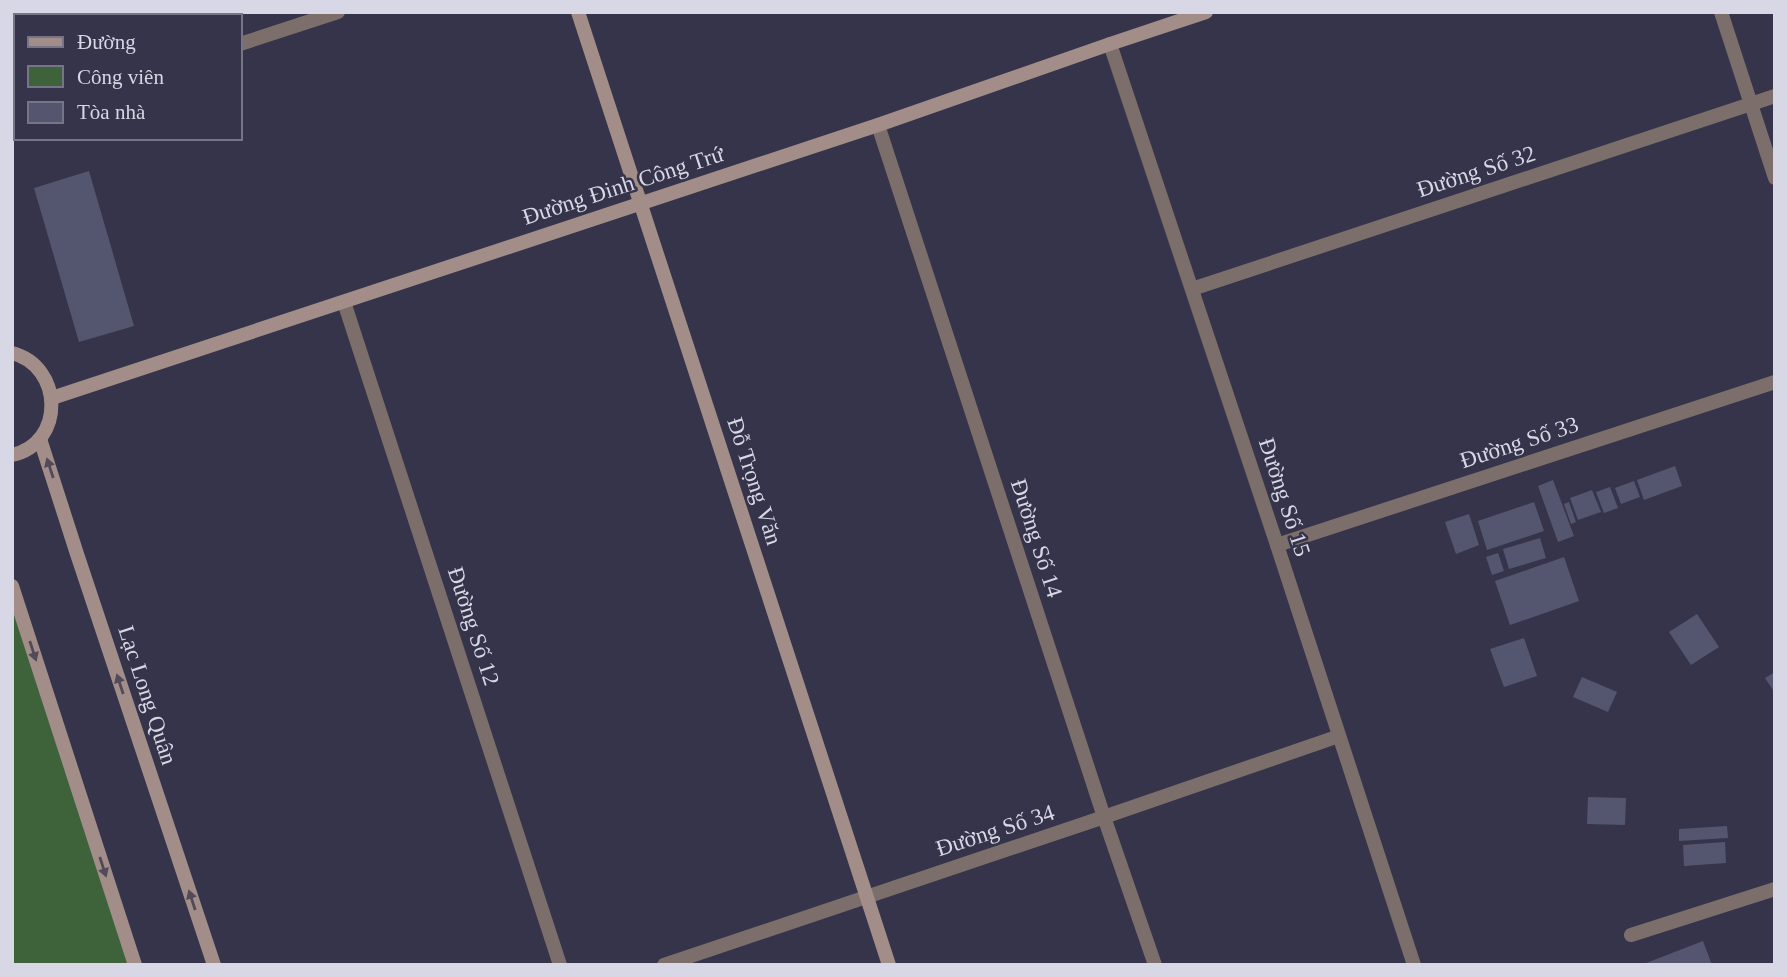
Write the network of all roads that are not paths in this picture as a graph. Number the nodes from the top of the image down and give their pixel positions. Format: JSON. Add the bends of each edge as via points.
{"nodes":[{"id":1,"x":338,"y":12,"type":"edge"},
{"id":2,"x":578,"y":12,"type":"edge"},
{"id":3,"x":1206,"y":12,"type":"edge"},
{"id":4,"x":1721,"y":12,"type":"edge"},
{"id":5,"x":242,"y":43,"type":"edge"},
{"id":6,"x":1110,"y":44,"type":"junction"},
{"id":7,"x":1775,"y":96,"type":"edge"},
{"id":8,"x":1751,"y":104,"type":"junction"},
{"id":9,"x":878,"y":125,"type":"junction"},
{"id":10,"x":1775,"y":177,"type":"edge"},
{"id":11,"x":640,"y":204,"type":"junction"},
{"id":12,"x":1192,"y":289,"type":"junction"},
{"id":13,"x":344,"y":302,"type":"junction"},
{"id":14,"x":13,"y":350,"type":"edge"},
{"id":15,"x":1775,"y":382,"type":"edge"},
{"id":16,"x":52,"y":398,"type":"junction"},
{"id":17,"x":40,"y":439,"type":"junction"},
{"id":18,"x":12,"y":455,"type":"edge"},
{"id":19,"x":1277,"y":545,"type":"junction"},
{"id":20,"x":12,"y":586,"type":"edge"},
{"id":21,"x":1339,"y":736,"type":"junction"},
{"id":22,"x":1104,"y":817,"type":"junction"},
{"id":23,"x":1775,"y":889,"type":"edge"},
{"id":24,"x":867,"y":897,"type":"junction"},
{"id":25,"x":1631,"y":935,"type":"dead end"},
{"id":26,"x":135,"y":965,"type":"edge"},
{"id":27,"x":214,"y":965,"type":"edge"},
{"id":28,"x":560,"y":965,"type":"edge"},
{"id":29,"x":664,"y":965,"type":"edge"},
{"id":30,"x":889,"y":965,"type":"edge"},
{"id":31,"x":1155,"y":965,"type":"edge"},
{"id":32,"x":1414,"y":965,"type":"edge"}],
"edges":[{"from":1,"to":5,"type":"street"},
{"from":2,"to":11,"type":"street","name":"Đỗ Trọng Văn"},
{"from":3,"to":6,"type":"street","name":"Đường Đinh Công Trứ"},
{"from":4,"to":8,"type":"street"},
{"from":6,"to":9,"type":"street","name":"Đường Đinh Công Trứ"},
{"from":6,"to":12,"type":"street","name":"Đường Số 15"},
{"from":7,"to":8,"type":"street","name":"Đường Số 32"},
{"from":8,"to":10,"type":"street"},
{"from":8,"to":12,"type":"street","name":"Đường Số 32"},
{"from":9,"to":11,"type":"street","name":"Đường Đinh Công Trứ"},
{"from":9,"to":22,"type":"street","name":"Đường Số 14"},
{"from":11,"to":13,"type":"street","name":"Đường Đinh Công Trứ"},
{"from":11,"to":24,"type":"street","name":"Đỗ Trọng Văn"},
{"from":12,"to":19,"type":"street","name":"Đường Số 15"},
{"from":13,"to":16,"type":"street","name":"Đường Đinh Công Trứ"},
{"from":13,"to":28,"type":"street","name":"Đường Số 12"},
{"from":14,"to":16,"type":"street","via":[[40,370]]},
{"from":15,"to":19,"type":"street","name":"Đường Số 33"},
{"from":16,"to":17,"type":"street","via":[[51,415]]},
{"from":17,"to":18,"type":"street"},
{"from":27,"to":17,"type":"street","name":"Lạc Long Quân","one_way":true},
{"from":19,"to":21,"type":"street","name":"Đường Số 15"},
{"from":20,"to":26,"type":"street","one_way":true},
{"from":21,"to":22,"type":"street","name":"Đường Số 34"},
{"from":21,"to":32,"type":"street","name":"Đường Số 15"},
{"from":22,"to":24,"type":"street","name":"Đường Số 34"},
{"from":22,"to":31,"type":"street","name":"Đường Số 14"},
{"from":23,"to":25,"type":"street"},
{"from":24,"to":29,"type":"street","name":"Đường Số 34"},
{"from":24,"to":30,"type":"street","name":"Đỗ Trọng Văn"}]}
